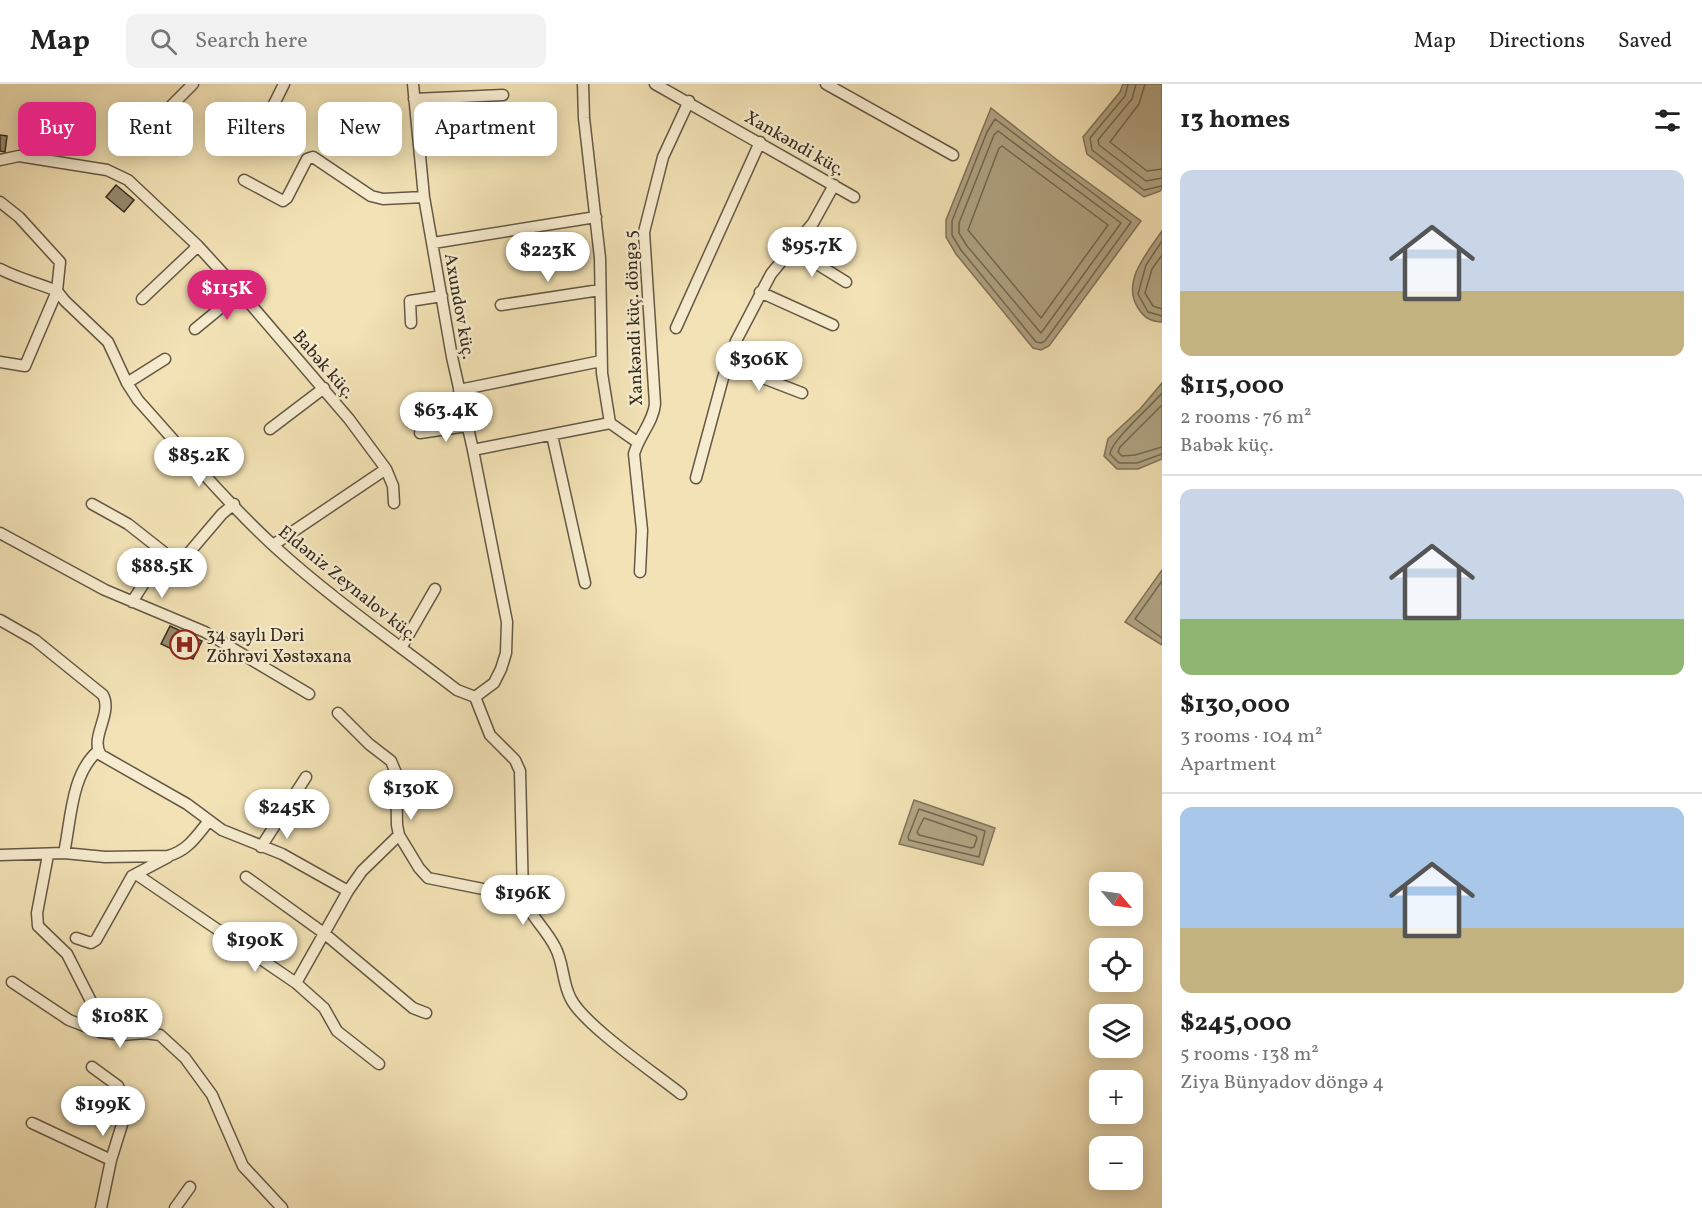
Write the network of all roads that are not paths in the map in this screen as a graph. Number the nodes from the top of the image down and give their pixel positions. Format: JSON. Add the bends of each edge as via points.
{"nodes":[{"id":1,"x":193,"y":84,"type":"edge"},
{"id":2,"x":284,"y":84,"type":"edge"},
{"id":3,"x":413,"y":84,"type":"edge"},
{"id":4,"x":584,"y":84,"type":"edge"},
{"id":5,"x":655,"y":84,"type":"edge"},
{"id":6,"x":826,"y":84,"type":"edge"},
{"id":7,"x":503,"y":95,"type":"dead end"},
{"id":8,"x":414,"y":99,"type":"junction"},
{"id":9,"x":689,"y":101,"type":"junction"},
{"id":10,"x":175,"y":102,"type":"edge"},
{"id":11,"x":275,"y":102,"type":"edge"},
{"id":12,"x":760,"y":142,"type":"junction"},
{"id":13,"x":953,"y":155,"type":"dead end"},
{"id":14,"x":0,"y":160,"type":"edge"},
{"id":15,"x":244,"y":180,"type":"dead end"},
{"id":16,"x":834,"y":185,"type":"junction"},
{"id":17,"x":424,"y":197,"type":"junction"},
{"id":18,"x":854,"y":197,"type":"dead end"},
{"id":19,"x":0,"y":202,"type":"edge"},
{"id":20,"x":596,"y":217,"type":"junction"},
{"id":21,"x":433,"y":243,"type":"junction"},
{"id":22,"x":198,"y":246,"type":"junction"},
{"id":23,"x":793,"y":249,"type":"junction"},
{"id":24,"x":0,"y":269,"type":"edge"},
{"id":25,"x":846,"y":282,"type":"dead end"},
{"id":26,"x":600,"y":290,"type":"junction"},
{"id":27,"x":57,"y":291,"type":"junction"},
{"id":28,"x":240,"y":291,"type":"junction"},
{"id":29,"x":760,"y":292,"type":"junction"},
{"id":30,"x":442,"y":296,"type":"junction"},
{"id":31,"x":142,"y":299,"type":"dead end"},
{"id":32,"x":501,"y":305,"type":"dead end"},
{"id":33,"x":411,"y":323,"type":"dead end"},
{"id":34,"x":833,"y":325,"type":"dead end"},
{"id":35,"x":676,"y":328,"type":"dead end"},
{"id":36,"x":195,"y":329,"type":"dead end"},
{"id":37,"x":165,"y":359,"type":"dead end"},
{"id":38,"x":601,"y":361,"type":"junction"},
{"id":39,"x":0,"y":362,"type":"edge"},
{"id":40,"x":728,"y":364,"type":"junction"},
{"id":41,"x":127,"y":383,"type":"junction"},
{"id":42,"x":324,"y":388,"type":"junction"},
{"id":43,"x":459,"y":390,"type":"junction"},
{"id":44,"x":802,"y":393,"type":"dead end"},
{"id":45,"x":610,"y":423,"type":"junction"},
{"id":46,"x":467,"y":426,"type":"junction"},
{"id":47,"x":270,"y":429,"type":"dead end"},
{"id":48,"x":420,"y":433,"type":"dead end"},
{"id":49,"x":552,"y":435,"type":"junction"},
{"id":50,"x":637,"y":442,"type":"junction"},
{"id":51,"x":473,"y":450,"type":"junction"},
{"id":52,"x":386,"y":469,"type":"junction"},
{"id":53,"x":696,"y":478,"type":"dead end"},
{"id":54,"x":394,"y":503,"type":"dead end"},
{"id":55,"x":92,"y":504,"type":"dead end"},
{"id":56,"x":234,"y":504,"type":"junction"},
{"id":57,"x":0,"y":533,"type":"edge"},
{"id":58,"x":273,"y":545,"type":"junction"},
{"id":59,"x":163,"y":553,"type":"junction"},
{"id":60,"x":640,"y":572,"type":"dead end"},
{"id":61,"x":585,"y":583,"type":"dead end"},
{"id":62,"x":435,"y":589,"type":"dead end"},
{"id":63,"x":132,"y":602,"type":"junction"},
{"id":64,"x":0,"y":620,"type":"edge"},
{"id":65,"x":401,"y":648,"type":"junction"},
{"id":66,"x":309,"y":694,"type":"dead end"},
{"id":67,"x":475,"y":697,"type":"junction"},
{"id":68,"x":338,"y":713,"type":"dead end"},
{"id":69,"x":98,"y":751,"type":"junction"},
{"id":70,"x":306,"y":777,"type":"dead end"},
{"id":71,"x":208,"y":822,"type":"junction"},
{"id":72,"x":399,"y":835,"type":"junction"},
{"id":73,"x":261,"y":847,"type":"junction"},
{"id":74,"x":64,"y":853,"type":"junction"},
{"id":75,"x":0,"y":855,"type":"edge"},
{"id":76,"x":48,"y":855,"type":"junction"},
{"id":77,"x":168,"y":856,"type":"junction"},
{"id":78,"x":136,"y":874,"type":"junction"},
{"id":79,"x":246,"y":877,"type":"dead end"},
{"id":80,"x":348,"y":891,"type":"junction"},
{"id":81,"x":523,"y":897,"type":"junction"},
{"id":82,"x":325,"y":934,"type":"junction"},
{"id":83,"x":76,"y":938,"type":"dead end"},
{"id":84,"x":12,"y":982,"type":"dead end"},
{"id":85,"x":296,"y":983,"type":"junction"},
{"id":86,"x":426,"y":1014,"type":"dead end"},
{"id":87,"x":100,"y":1032,"type":"junction"},
{"id":88,"x":379,"y":1064,"type":"dead end"},
{"id":89,"x":92,"y":1067,"type":"dead end"},
{"id":90,"x":681,"y":1094,"type":"dead end"},
{"id":91,"x":32,"y":1123,"type":"dead end"},
{"id":92,"x":111,"y":1160,"type":"junction"},
{"id":93,"x":190,"y":1187,"type":"dead end"},
{"id":94,"x":101,"y":1208,"type":"edge"},
{"id":95,"x":175,"y":1208,"type":"edge"},
{"id":96,"x":282,"y":1208,"type":"edge"}],
"edges":[{"from":1,"to":10,"type":"street"},
{"from":2,"to":11,"type":"street"},
{"from":3,"to":8,"type":"street","name":"Axundov küç."},
{"from":4,"to":20,"type":"street","via":[[584,118]]},
{"from":5,"to":9,"type":"street","name":"Xankəndi küç."},
{"from":6,"to":13,"type":"street"},
{"from":7,"to":8,"type":"street"},
{"from":8,"to":17,"type":"street","name":"Axundov küç."},
{"from":9,"to":12,"type":"street","name":"Xankəndi küç."},
{"from":9,"to":50,"type":"street","name":"Xankəndi küç. döngə 5","via":[[663,157],[644,232],[655,404],[654,414]]},
{"from":12,"to":16,"type":"street","name":"Xankəndi küç."},
{"from":12,"to":35,"type":"street"},
{"from":14,"to":22,"type":"street","name":"Babək küç.","via":[[19,156],[118,174]]},
{"from":15,"to":17,"type":"street","via":[[283,201],[307,159],[313,157],[371,196]]},
{"from":16,"to":18,"type":"street","name":"Xankəndi küç."},
{"from":16,"to":23,"type":"street"},
{"from":17,"to":21,"type":"street","name":"Axundov küç."},
{"from":19,"to":27,"type":"street","via":[[20,217],[60,262]]},
{"from":20,"to":21,"type":"street"},
{"from":20,"to":26,"type":"street"},
{"from":21,"to":30,"type":"street","name":"Axundov küç."},
{"from":22,"to":28,"type":"street","name":"Babək küç."},
{"from":22,"to":31,"type":"street"},
{"from":23,"to":25,"type":"street"},
{"from":23,"to":29,"type":"street"},
{"from":24,"to":27,"type":"street"},
{"from":26,"to":32,"type":"street"},
{"from":26,"to":38,"type":"street"},
{"from":27,"to":39,"type":"street","via":[[25,366]]},
{"from":27,"to":41,"type":"street","name":"Eldəniz Zeynalov küç.","via":[[108,342]]},
{"from":28,"to":36,"type":"street"},
{"from":28,"to":42,"type":"street","name":"Babək küç."},
{"from":29,"to":34,"type":"street"},
{"from":29,"to":40,"type":"street"},
{"from":30,"to":33,"type":"street","via":[[410,301]]},
{"from":30,"to":43,"type":"street","name":"Axundov küç."},
{"from":37,"to":41,"type":"street"},
{"from":38,"to":43,"type":"street"},
{"from":38,"to":45,"type":"street"},
{"from":40,"to":44,"type":"street"},
{"from":40,"to":53,"type":"street"},
{"from":41,"to":56,"type":"street","name":"Eldəniz Zeynalov küç.","via":[[176,443]]},
{"from":42,"to":47,"type":"street"},
{"from":42,"to":52,"type":"street","name":"Babək küç."},
{"from":43,"to":46,"type":"street","name":"Axundov küç."},
{"from":45,"to":49,"type":"street"},
{"from":45,"to":50,"type":"street"},
{"from":46,"to":48,"type":"street"},
{"from":46,"to":51,"type":"street","name":"Axundov küç."},
{"from":49,"to":51,"type":"street"},
{"from":49,"to":61,"type":"street"},
{"from":50,"to":60,"type":"street","name":"Xankəndi küç. döngə 5","via":[[634,454],[642,530]]},
{"from":51,"to":67,"type":"street","name":"Axundov küç.","via":[[503,597],[507,641],[494,682]]},
{"from":52,"to":54,"type":"street"},
{"from":52,"to":58,"type":"street"},
{"from":55,"to":59,"type":"street","via":[[128,524]]},
{"from":56,"to":58,"type":"street","name":"Eldəniz Zeynalov küç."},
{"from":56,"to":59,"type":"street","via":[[182,561]]},
{"from":57,"to":63,"type":"street"},
{"from":58,"to":65,"type":"street","name":"Eldəniz Zeynalov küç."},
{"from":59,"to":63,"type":"street"},
{"from":62,"to":65,"type":"street"},
{"from":63,"to":66,"type":"street","via":[[204,632]]},
{"from":64,"to":69,"type":"street","via":[[35,640],[103,695],[106,705]]},
{"from":65,"to":67,"type":"street","name":"Eldəniz Zeynalov küç.","via":[[457,690]]},
{"from":67,"to":81,"type":"street","via":[[490,735],[520,771]]},
{"from":68,"to":72,"type":"street","via":[[391,760],[396,773]]},
{"from":69,"to":71,"type":"street","via":[[108,761],[187,804]]},
{"from":69,"to":74,"type":"street","via":[[84,766],[78,783]]},
{"from":70,"to":73,"type":"street"},
{"from":71,"to":73,"type":"street"},
{"from":71,"to":77,"type":"street","via":[[191,844]]},
{"from":72,"to":80,"type":"street","via":[[362,871]]},
{"from":72,"to":81,"type":"street","via":[[428,878]]},
{"from":73,"to":80,"type":"street","via":[[282,854]]},
{"from":74,"to":76,"type":"street"},
{"from":74,"to":77,"type":"street"},
{"from":75,"to":76,"type":"street"},
{"from":76,"to":87,"type":"street","via":[[38,926],[67,954],[98,1015]]},
{"from":77,"to":78,"type":"street"},
{"from":78,"to":83,"type":"street","via":[[96,940],[91,943]]},
{"from":78,"to":85,"type":"street"},
{"from":79,"to":82,"type":"street"},
{"from":80,"to":82,"type":"street"},
{"from":81,"to":90,"type":"street","via":[[554,944],[567,990],[580,1012]]},
{"from":82,"to":85,"type":"street"},
{"from":82,"to":86,"type":"street","via":[[413,1008]]},
{"from":84,"to":87,"type":"street","via":[[69,1020]]},
{"from":85,"to":88,"type":"street","via":[[324,1008],[337,1030]]},
{"from":87,"to":96,"type":"street","via":[[153,1033],[167,1040],[212,1095],[243,1166]]},
{"from":89,"to":92,"type":"street","via":[[118,1086],[124,1100],[124,1118]]},
{"from":91,"to":92,"type":"street"},
{"from":92,"to":94,"type":"street"},
{"from":93,"to":95,"type":"street"}]}
